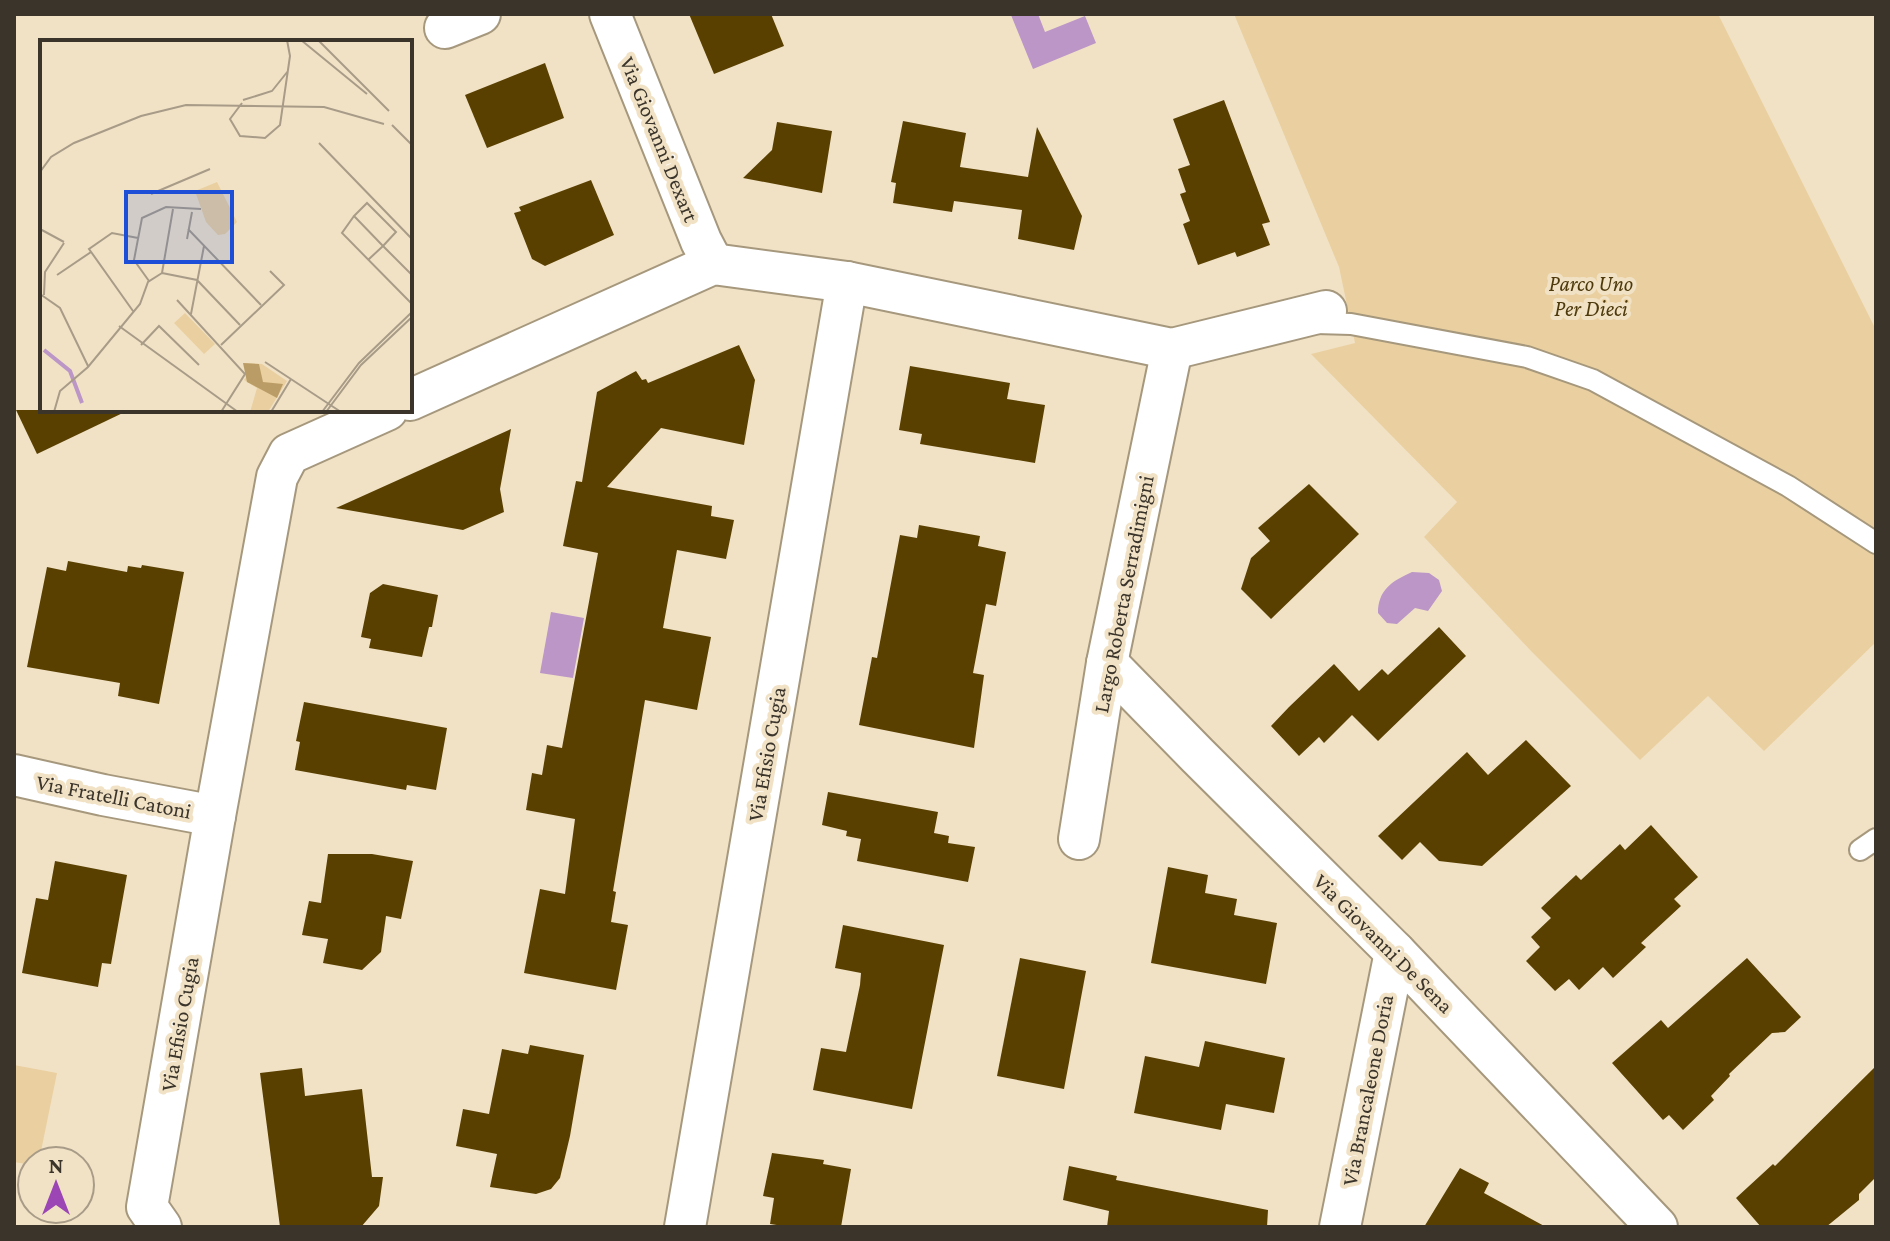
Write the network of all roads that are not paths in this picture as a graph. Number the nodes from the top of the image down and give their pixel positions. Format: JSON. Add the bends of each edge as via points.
{"nodes":[{"id":1,"x":610,"y":14,"type":"edge"},
{"id":2,"x":713,"y":264,"type":"junction"},
{"id":3,"x":847,"y":282,"type":"junction"},
{"id":4,"x":1326,"y":311,"type":"dead end"},
{"id":5,"x":1284,"y":322,"type":"junction"},
{"id":6,"x":1172,"y":349,"type":"junction"},
{"id":7,"x":412,"y":399,"type":"edge"},
{"id":8,"x":383,"y":412,"type":"edge"},
{"id":9,"x":1876,"y":543,"type":"edge"},
{"id":10,"x":1107,"y":663,"type":"junction"},
{"id":11,"x":14,"y":775,"type":"edge"},
{"id":12,"x":215,"y":816,"type":"junction"},
{"id":13,"x":1079,"y":839,"type":"dead end"},
{"id":14,"x":1395,"y":952,"type":"junction"},
{"id":15,"x":161,"y":1227,"type":"edge"},
{"id":16,"x":685,"y":1227,"type":"edge"},
{"id":17,"x":1340,"y":1227,"type":"edge"},
{"id":18,"x":1657,"y":1227,"type":"edge"}],
"edges":[{"from":1,"to":2,"type":"street","name":"Via Giovanni Dexart"},
{"from":2,"to":3,"type":"street"},
{"from":2,"to":7,"type":"street"},
{"from":3,"to":6,"type":"street"},
{"from":3,"to":16,"type":"street","name":"Via Efisio Cugia"},
{"from":4,"to":5,"type":"street"},
{"from":5,"to":6,"type":"street"},
{"from":5,"to":9,"type":"lane","via":[[1351,324],[1512,354],[1593,380],[1788,486]]},
{"from":6,"to":10,"type":"street","name":"Largo Roberta Serradimigni"},
{"from":8,"to":12,"type":"street","name":"Via Efisio Cugia","via":[[289,454],[277,477]]},
{"from":10,"to":13,"type":"street","name":"Largo Roberta Serradimigni"},
{"from":10,"to":14,"type":"street","name":"Via Giovanni De Sena"},
{"from":11,"to":12,"type":"street","name":"Via Fratelli Catoni"},
{"from":12,"to":15,"type":"street","name":"Via Efisio Cugia","via":[[147,1207]]},
{"from":14,"to":17,"type":"street","name":"Via Brancaleone Doria"},
{"from":14,"to":18,"type":"street","name":"Via Giovanni De Sena"}]}
